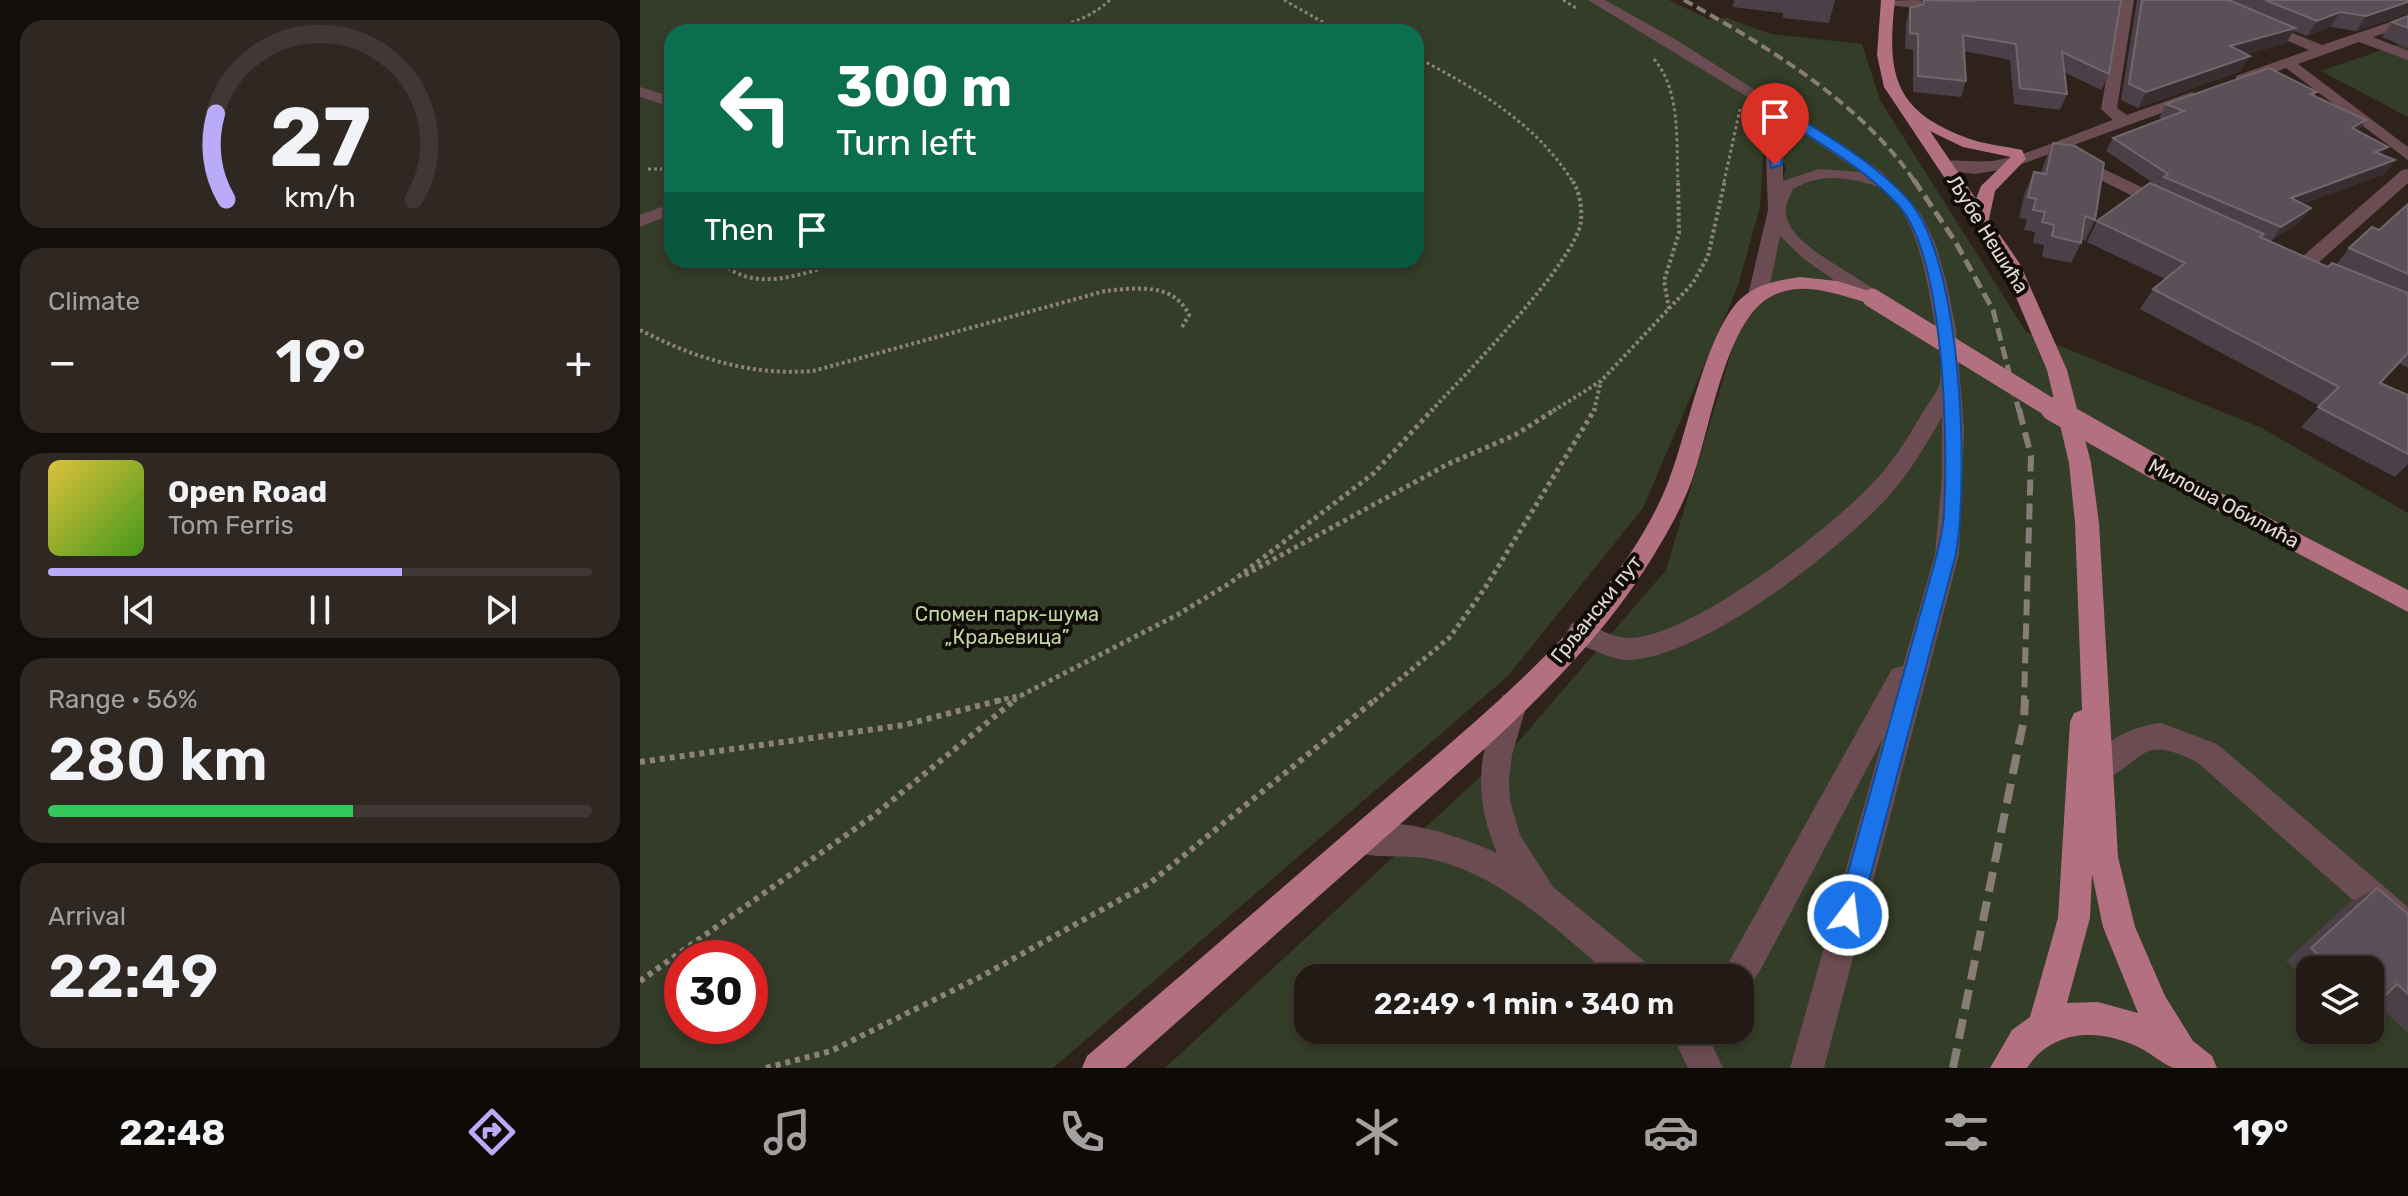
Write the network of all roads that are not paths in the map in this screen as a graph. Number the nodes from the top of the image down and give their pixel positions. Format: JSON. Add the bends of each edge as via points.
{"nodes":[{"id":1,"x":1595,"y":0,"type":"edge"},
{"id":2,"x":1888,"y":0,"type":"edge"},
{"id":3,"x":2127,"y":0,"type":"edge"},
{"id":4,"x":2201,"y":0,"type":"edge"},
{"id":5,"x":1969,"y":9,"type":"edge"},
{"id":6,"x":2408,"y":20,"type":"edge"},
{"id":7,"x":2359,"y":37,"type":"junction"},
{"id":8,"x":2321,"y":50,"type":"junction"},
{"id":9,"x":2408,"y":56,"type":"edge"},
{"id":10,"x":2287,"y":62,"type":"junction"},
{"id":11,"x":640,"y":92,"type":"edge"},
{"id":12,"x":1759,"y":98,"type":"junction"},
{"id":13,"x":664,"y":100,"type":"edge"},
{"id":14,"x":1913,"y":117,"type":"junction"},
{"id":15,"x":2126,"y":122,"type":"junction"},
{"id":16,"x":2053,"y":148,"type":"junction"},
{"id":17,"x":2022,"y":155,"type":"junction"},
{"id":18,"x":2408,"y":155,"type":"edge"},
{"id":19,"x":1945,"y":164,"type":"junction"},
{"id":20,"x":2408,"y":174,"type":"edge"},
{"id":21,"x":1888,"y":188,"type":"junction"},
{"id":22,"x":1778,"y":205,"type":"junction"},
{"id":23,"x":2178,"y":210,"type":"edge"},
{"id":24,"x":664,"y":212,"type":"edge"},
{"id":25,"x":1981,"y":218,"type":"junction"},
{"id":26,"x":640,"y":222,"type":"edge"},
{"id":27,"x":2302,"y":267,"type":"edge"},
{"id":28,"x":1758,"y":295,"type":"junction"},
{"id":29,"x":1872,"y":298,"type":"junction"},
{"id":30,"x":1950,"y":384,"type":"junction"},
{"id":31,"x":2408,"y":602,"type":"edge"},
{"id":32,"x":2090,"y":622,"type":"junction"},
{"id":33,"x":1580,"y":632,"type":"junction"},
{"id":34,"x":1921,"y":640,"type":"junction"},
{"id":35,"x":1513,"y":704,"type":"junction"},
{"id":36,"x":2100,"y":768,"type":"junction"},
{"id":37,"x":1361,"y":840,"type":"junction"},
{"id":38,"x":1547,"y":901,"type":"junction"},
{"id":39,"x":2408,"y":928,"type":"edge"},
{"id":40,"x":1621,"y":964,"type":"edge"},
{"id":41,"x":1744,"y":964,"type":"edge"},
{"id":42,"x":2044,"y":1028,"type":"junction"},
{"id":43,"x":1695,"y":1044,"type":"edge"},
{"id":44,"x":2190,"y":1060,"type":"edge"},
{"id":45,"x":1099,"y":1068,"type":"edge"},
{"id":46,"x":1706,"y":1068,"type":"edge"},
{"id":47,"x":1807,"y":1068,"type":"edge"},
{"id":48,"x":2007,"y":1068,"type":"edge"}],
"edges":[{"from":1,"to":12,"type":"street"},
{"from":2,"to":5,"type":"street"},
{"from":2,"to":14,"type":"main road","name":"Љубе Нешића","via":[[1884,66]]},
{"from":3,"to":15,"type":"street","via":[[2108,104]]},
{"from":4,"to":8,"type":"street"},
{"from":6,"to":7,"type":"street"},
{"from":7,"to":8,"type":"street"},
{"from":7,"to":9,"type":"street"},
{"from":8,"to":10,"type":"street"},
{"from":10,"to":15,"type":"street"},
{"from":10,"to":18,"type":"street"},
{"from":11,"to":13,"type":"street"},
{"from":12,"to":21,"type":"street"},
{"from":12,"to":22,"type":"street","via":[[1771,116]]},
{"from":14,"to":17,"type":"main road","via":[[1969,144]]},
{"from":14,"to":19,"type":"main road","name":"Љубе Нешића"},
{"from":15,"to":16,"type":"street"},
{"from":16,"to":17,"type":"street"},
{"from":16,"to":23,"type":"street"},
{"from":17,"to":19,"type":"street","via":[[1975,169]]},
{"from":17,"to":25,"type":"main road","via":[[1987,190]]},
{"from":19,"to":25,"type":"main road","name":"Љубе Нешића"},
{"from":20,"to":27,"type":"street"},
{"from":21,"to":22,"type":"street","via":[[1856,175],[1814,174],[1786,186]]},
{"from":21,"to":30,"type":"street","via":[[1911,213],[1926,242]]},
{"from":22,"to":28,"type":"street"},
{"from":22,"to":29,"type":"street","via":[[1793,239]]},
{"from":24,"to":26,"type":"street"},
{"from":25,"to":32,"type":"main road","name":"Љубе Нешића","via":[[2029,300],[2073,427],[2087,523]]},
{"from":28,"to":29,"type":"main road","via":[[1782,285],[1807,283]]},
{"from":28,"to":33,"type":"main road","name":"Грљански пут","via":[[1737,314],[1667,508],[1640,555]]},
{"from":29,"to":31,"type":"main road","name":"Милоша Обилића","bridge":true,"via":[[2042,403]]},
{"from":30,"to":33,"type":"street","via":[[1905,461],[1879,493],[1812,551],[1720,612],[1650,647],[1617,647]]},
{"from":30,"to":34,"type":"street","via":[[1953,514],[1947,554]]},
{"from":32,"to":36,"type":"main road"},
{"from":32,"to":42,"type":"main road","via":[[2074,918]]},
{"from":33,"to":35,"type":"main road","name":"Грљански пут"},
{"from":34,"to":41,"type":"street"},
{"from":34,"to":47,"type":"street"},
{"from":35,"to":37,"type":"main road","name":"Грљански пут"},
{"from":35,"to":38,"type":"street","via":[[1494,760],[1496,802],[1512,851]]},
{"from":36,"to":39,"type":"street","via":[[2139,738],[2157,734],[2184,741],[2207,753]]},
{"from":36,"to":44,"type":"main road","via":[[2103,857],[2119,927],[2153,1008]]},
{"from":37,"to":38,"type":"street","via":[[1438,846],[1504,874]]},
{"from":37,"to":45,"type":"main road","name":"Грљански пут"},
{"from":38,"to":40,"type":"street"},
{"from":42,"to":44,"type":"main road","via":[[2071,1019],[2113,1021],[2146,1032]]},
{"from":42,"to":48,"type":"main road","via":[[2028,1039]]},
{"from":43,"to":46,"type":"street"}]}
